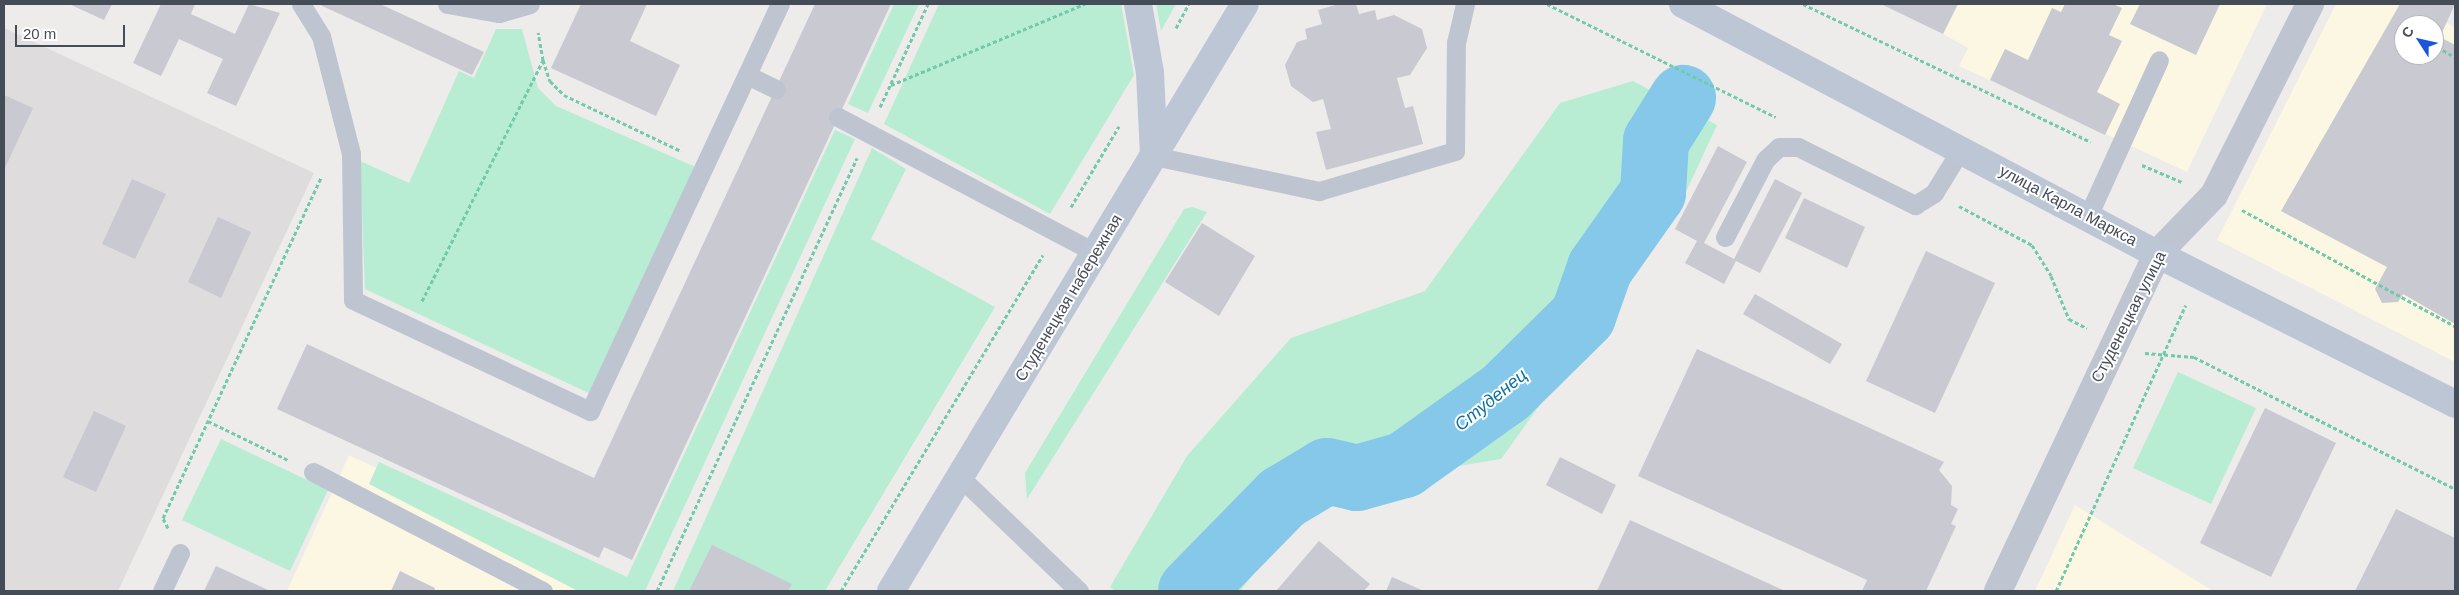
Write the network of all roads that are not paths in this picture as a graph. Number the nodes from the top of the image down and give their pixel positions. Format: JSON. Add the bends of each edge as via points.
{"nodes":[{"id":1,"x":301,"y":4,"type":"edge"},
{"id":2,"x":447,"y":4,"type":"edge"},
{"id":3,"x":530,"y":4,"type":"edge"},
{"id":4,"x":780,"y":4,"type":"edge"},
{"id":5,"x":1138,"y":4,"type":"edge"},
{"id":6,"x":1245,"y":4,"type":"edge"},
{"id":7,"x":1465,"y":4,"type":"edge"},
{"id":8,"x":1683,"y":4,"type":"edge"},
{"id":9,"x":2310,"y":4,"type":"edge"},
{"id":10,"x":2159,"y":60,"type":"dead end"},
{"id":11,"x":747,"y":75,"type":"junction"},
{"id":12,"x":776,"y":89,"type":"dead end"},
{"id":13,"x":838,"y":117,"type":"dead end"},
{"id":14,"x":1961,"y":149,"type":"junction"},
{"id":15,"x":1154,"y":156,"type":"junction"},
{"id":16,"x":2088,"y":216,"type":"junction"},
{"id":17,"x":1725,"y":238,"type":"dead end"},
{"id":18,"x":1096,"y":253,"type":"junction"},
{"id":19,"x":2157,"y":254,"type":"junction"},
{"id":20,"x":2455,"y":404,"type":"edge"},
{"id":21,"x":313,"y":472,"type":"road end"},
{"id":22,"x":960,"y":478,"type":"junction"},
{"id":23,"x":180,"y":553,"type":"road end"},
{"id":24,"x":162,"y":591,"type":"edge"},
{"id":25,"x":542,"y":591,"type":"edge"},
{"id":26,"x":891,"y":591,"type":"edge"},
{"id":27,"x":1079,"y":591,"type":"edge"},
{"id":28,"x":1998,"y":591,"type":"edge"}],
"edges":[{"from":1,"to":11,"type":"lane","via":[[321,36],[351,154],[353,300],[590,410]]},
{"from":2,"to":3,"type":"lane","via":[[499,13]]},
{"from":4,"to":11,"type":"lane"},
{"from":5,"to":15,"type":"main road","via":[[1150,74]]},
{"from":6,"to":15,"type":"main road","name":"Студенецкая набережная"},
{"from":7,"to":15,"type":"lane","via":[[1456,43],[1455,151],[1319,191]]},
{"from":8,"to":14,"type":"main road","name":"улица Карла Маркса"},
{"from":9,"to":19,"type":"street","name":"Студенецкая улица","via":[[2214,195]]},
{"from":10,"to":16,"type":"lane"},
{"from":11,"to":12,"type":"lane"},
{"from":13,"to":18,"type":"lane"},
{"from":14,"to":16,"type":"main road","name":"улица Карла Маркса"},
{"from":14,"to":17,"type":"lane","via":[[1934,192],[1915,206],[1901,202],[1798,147],[1779,148],[1765,160]]},
{"from":15,"to":18,"type":"main road","name":"Студенецкая набережная"},
{"from":16,"to":19,"type":"main road","name":"улица Карла Маркса"},
{"from":18,"to":22,"type":"main road","name":"Студенецкая набережная"},
{"from":19,"to":20,"type":"main road","name":"улица Карла Маркса"},
{"from":19,"to":28,"type":"street","name":"Студенецкая улица"},
{"from":21,"to":25,"type":"lane"},
{"from":22,"to":26,"type":"main road","name":"Студенецкая набережная"},
{"from":22,"to":27,"type":"lane"},
{"from":23,"to":24,"type":"lane"}]}
